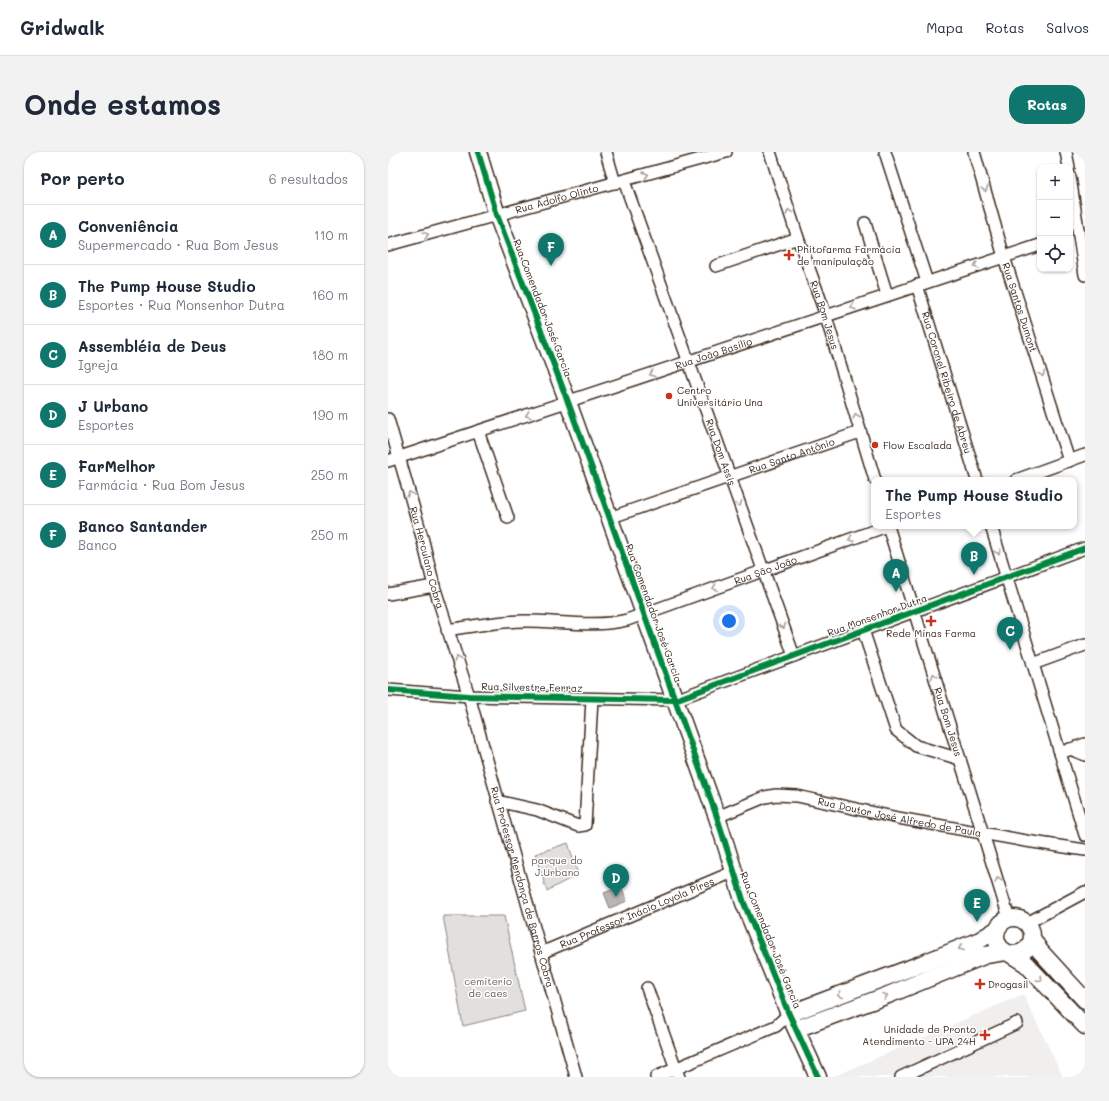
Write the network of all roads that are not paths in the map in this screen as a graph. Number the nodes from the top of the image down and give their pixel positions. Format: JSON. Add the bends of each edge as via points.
{"nodes":[{"id":1,"x":478,"y":152,"type":"edge"},
{"id":2,"x":606,"y":152,"type":"edge"},
{"id":3,"x":726,"y":152,"type":"edge"},
{"id":4,"x":770,"y":152,"type":"edge"},
{"id":5,"x":884,"y":152,"type":"edge"},
{"id":6,"x":974,"y":152,"type":"edge"},
{"id":7,"x":1066,"y":152,"type":"edge"},
{"id":8,"x":1068,"y":164,"type":"edge"},
{"id":9,"x":620,"y":182,"type":"junction"},
{"id":10,"x":1073,"y":198,"type":"edge"},
{"id":11,"x":497,"y":215,"type":"junction"},
{"id":12,"x":865,"y":223,"type":"dead end"},
{"id":13,"x":1078,"y":232,"type":"edge"},
{"id":14,"x":798,"y":238,"type":"junction"},
{"id":15,"x":388,"y":245,"type":"edge"},
{"id":16,"x":1037,"y":246,"type":"edge"},
{"id":17,"x":1004,"y":257,"type":"junction"},
{"id":18,"x":716,"y":266,"type":"dead end"},
{"id":19,"x":1085,"y":275,"type":"edge"},
{"id":20,"x":922,"y":284,"type":"junction"},
{"id":21,"x":887,"y":296,"type":"junction"},
{"id":22,"x":826,"y":316,"type":"junction"},
{"id":23,"x":689,"y":362,"type":"junction"},
{"id":24,"x":568,"y":402,"type":"junction"},
{"id":25,"x":388,"y":418,"type":"edge"},
{"id":26,"x":478,"y":431,"type":"junction"},
{"id":27,"x":860,"y":432,"type":"junction"},
{"id":28,"x":1085,"y":455,"type":"edge"},
{"id":29,"x":399,"y":458,"type":"junction"},
{"id":30,"x":1069,"y":461,"type":"junction"},
{"id":31,"x":388,"y":462,"type":"edge"},
{"id":32,"x":730,"y":477,"type":"junction"},
{"id":33,"x":874,"y":477,"type":"edge"},
{"id":34,"x":976,"y":477,"type":"edge"},
{"id":35,"x":1024,"y":477,"type":"edge"},
{"id":36,"x":508,"y":518,"type":"dead end"},
{"id":37,"x":610,"y":518,"type":"junction"},
{"id":38,"x":879,"y":529,"type":"edge"},
{"id":39,"x":889,"y":529,"type":"edge"},
{"id":40,"x":992,"y":529,"type":"edge"},
{"id":41,"x":1085,"y":548,"type":"edge"},
{"id":42,"x":763,"y":570,"type":"junction"},
{"id":43,"x":1006,"y":577,"type":"junction"},
{"id":44,"x":434,"y":586,"type":"junction"},
{"id":45,"x":388,"y":594,"type":"edge"},
{"id":46,"x":914,"y":611,"type":"junction"},
{"id":47,"x":643,"y":613,"type":"junction"},
{"id":48,"x":447,"y":630,"type":"junction"},
{"id":49,"x":863,"y":630,"type":"junction"},
{"id":50,"x":1085,"y":645,"type":"edge"},
{"id":51,"x":794,"y":656,"type":"junction"},
{"id":52,"x":1033,"y":664,"type":"junction"},
{"id":53,"x":388,"y":690,"type":"edge"},
{"id":54,"x":469,"y":696,"type":"junction"},
{"id":55,"x":592,"y":699,"type":"junction"},
{"id":56,"x":675,"y":700,"type":"junction"},
{"id":57,"x":1085,"y":744,"type":"edge"},
{"id":58,"x":1065,"y":751,"type":"junction"},
{"id":59,"x":1085,"y":755,"type":"edge"},
{"id":60,"x":960,"y":759,"type":"junction"},
{"id":61,"x":497,"y":801,"type":"junction"},
{"id":62,"x":717,"y":817,"type":"junction"},
{"id":63,"x":984,"y":833,"type":"junction"},
{"id":64,"x":1085,"y":835,"type":"edge"},
{"id":65,"x":1085,"y":850,"type":"edge"},
{"id":66,"x":733,"y":872,"type":"junction"},
{"id":67,"x":1085,"y":892,"type":"edge"},
{"id":68,"x":1009,"y":918,"type":"junction"},
{"id":69,"x":996,"y":930,"type":"junction"},
{"id":70,"x":1030,"y":930,"type":"junction"},
{"id":71,"x":540,"y":953,"type":"junction"},
{"id":72,"x":1008,"y":953,"type":"junction"},
{"id":73,"x":647,"y":988,"type":"dead end"},
{"id":74,"x":1085,"y":1000,"type":"edge"},
{"id":75,"x":789,"y":1014,"type":"junction"},
{"id":76,"x":1017,"y":1023,"type":"dead end"},
{"id":77,"x":776,"y":1026,"type":"junction"},
{"id":78,"x":1085,"y":1026,"type":"edge"},
{"id":79,"x":796,"y":1029,"type":"junction"},
{"id":80,"x":678,"y":1072,"type":"edge"},
{"id":81,"x":576,"y":1077,"type":"edge"},
{"id":82,"x":656,"y":1077,"type":"edge"},
{"id":83,"x":818,"y":1077,"type":"edge"},
{"id":84,"x":901,"y":1077,"type":"edge"}],
"edges":[{"from":1,"to":11,"type":"street","name":"Rua Comendador José Garcia"},
{"from":2,"to":9,"type":"street","name":"Rua Dom Assis"},
{"from":9,"to":3,"type":"street","name":"Rua Adolfo Olinto","one_way":true},
{"from":14,"to":4,"type":"street","name":"Rua Bom Jesus","one_way":true},
{"from":5,"to":20,"type":"street","name":"Rua Coronel Ribeiro de Abreu"},
{"from":6,"to":17,"type":"street","name":"Rua Santos Dumont","one_way":true},
{"from":7,"to":8,"type":"street"},
{"from":9,"to":11,"type":"street","name":"Rua Adolfo Olinto"},
{"from":9,"to":23,"type":"street","name":"Rua Dom Assis"},
{"from":10,"to":13,"type":"street"},
{"from":15,"to":11,"type":"street","name":"Rua Adolfo Olinto","one_way":true},
{"from":11,"to":24,"type":"street","name":"Rua Comendador José Garcia"},
{"from":12,"to":21,"type":"street"},
{"from":13,"to":19,"type":"street"},
{"from":14,"to":18,"type":"street"},
{"from":14,"to":22,"type":"street","name":"Rua Bom Jesus"},
{"from":16,"to":17,"type":"street","name":"Rua João Basílio"},
{"from":17,"to":20,"type":"street","name":"Rua João Basílio","one_way":true},
{"from":17,"to":30,"type":"street","name":"Rua Santos Dumont","one_way":true},
{"from":20,"to":21,"type":"street","name":"Rua João Basílio"},
{"from":20,"to":34,"type":"street","name":"Rua Coronel Ribeiro de Abreu"},
{"from":21,"to":22,"type":"street","name":"Rua João Basílio","one_way":true},
{"from":22,"to":23,"type":"street","name":"Rua João Basílio"},
{"from":27,"to":22,"type":"street","name":"Rua Bom Jesus","one_way":true},
{"from":23,"to":24,"type":"street","name":"Rua João Basílio","one_way":true},
{"from":23,"to":32,"type":"street","name":"Rua Dom Assis"},
{"from":24,"to":26,"type":"street","name":"Rua João Basílio","one_way":true},
{"from":24,"to":37,"type":"street","name":"Rua Comendador José Garcia"},
{"from":25,"to":29,"type":"street","name":"Rua Herculano Cobra"},
{"from":26,"to":29,"type":"street","name":"Rua João Basílio"},
{"from":26,"to":36,"type":"street"},
{"from":27,"to":32,"type":"street","name":"Rua Santo Antônio"},
{"from":27,"to":33,"type":"street","name":"Rua Bom Jesus"},
{"from":28,"to":30,"type":"street"},
{"from":29,"to":31,"type":"street","name":"Rua João Basílio"},
{"from":44,"to":29,"type":"street","name":"Rua Herculano Cobra","one_way":true},
{"from":30,"to":35,"type":"street"},
{"from":32,"to":37,"type":"street","name":"Rua Santo Antônio"},
{"from":32,"to":42,"type":"street","name":"Rua Dom Assis","one_way":true},
{"from":37,"to":47,"type":"street","name":"Rua Comendador José Garcia"},
{"from":38,"to":42,"type":"street","name":"Rua São João","one_way":true},
{"from":39,"to":46,"type":"street","name":"Rua Bom Jesus"},
{"from":40,"to":43,"type":"street","one_way":true},
{"from":41,"to":43,"type":"street","name":"Rua Monsenhor Dutra"},
{"from":42,"to":47,"type":"street","name":"Rua São João","one_way":true},
{"from":42,"to":51,"type":"street","name":"Rua Dom Assis","one_way":true},
{"from":43,"to":46,"type":"street","name":"Rua Monsenhor Dutra"},
{"from":43,"to":52,"type":"street"},
{"from":44,"to":45,"type":"street"},
{"from":44,"to":48,"type":"street","name":"Rua Herculano Cobra"},
{"from":46,"to":49,"type":"street","name":"Rua Monsenhor Dutra"},
{"from":60,"to":46,"type":"street","name":"Rua Bom Jesus","one_way":true},
{"from":47,"to":48,"type":"street","name":"Rua São João","via":[[611,624],[526,621],[487,623]]},
{"from":47,"to":56,"type":"street","name":"Rua Comendador José Garcia"},
{"from":54,"to":48,"type":"street","name":"Rua Herculano Cobra","one_way":true},
{"from":49,"to":51,"type":"street","name":"Rua Monsenhor Dutra"},
{"from":49,"to":60,"type":"street","via":[[896,730],[916,746]]},
{"from":50,"to":52,"type":"street"},
{"from":51,"to":56,"type":"street","name":"Rua Monsenhor Dutra"},
{"from":52,"to":58,"type":"street"},
{"from":53,"to":54,"type":"street","name":"Rua Silvestre Ferraz"},
{"from":54,"to":55,"type":"street","name":"Rua Silvestre Ferraz"},
{"from":54,"to":61,"type":"street","name":"Rua Professor Mendonça de Barros Cobra"},
{"from":55,"to":56,"type":"street","name":"Rua Silvestre Ferraz"},
{"from":55,"to":61,"type":"street","via":[[586,822],[583,826],[537,810]]},
{"from":56,"to":62,"type":"street","name":"Rua Comendador José Garcia"},
{"from":57,"to":58,"type":"street"},
{"from":58,"to":59,"type":"street"},
{"from":58,"to":64,"type":"street"},
{"from":60,"to":63,"type":"street","name":"Rua Bom Jesus"},
{"from":61,"to":71,"type":"street","name":"Rua Professor Mendonça de Barros Cobra"},
{"from":62,"to":63,"type":"street","name":"Rua Doutor José Alfredo de Paula","via":[[765,797],[797,796]]},
{"from":62,"to":66,"type":"street","name":"Rua Comendador José Garcia"},
{"from":63,"to":65,"type":"street","name":"Rua Doutor José Alfredo de Paula"},
{"from":68,"to":63,"type":"street","name":"Rua Bom Jesus","one_way":true},
{"from":66,"to":71,"type":"street","name":"Rua Professor Inácio Loyola Pires"},
{"from":66,"to":75,"type":"street","name":"Rua Comendador José Garcia"},
{"from":67,"to":70,"type":"street"},
{"from":68,"to":69,"type":"street"},
{"from":68,"to":70,"type":"street","via":[[1019,918]]},
{"from":69,"to":72,"type":"street","via":[[996,943]]},
{"from":69,"to":75,"type":"street","one_way":true,"via":[[953,951]]},
{"from":70,"to":72,"type":"street","via":[[1027,948],[1022,952]]},
{"from":70,"to":74,"type":"street","via":[[1040,951]]},
{"from":71,"to":81,"type":"street","name":"Rua Professor Mendonça de Barros Cobra"},
{"from":72,"to":78,"type":"street","one_way":true,"via":[[1026,964]]},
{"from":79,"to":72,"type":"street","one_way":true,"via":[[888,996],[986,955]]},
{"from":73,"to":80,"type":"street"},
{"from":75,"to":77,"type":"street"},
{"from":75,"to":79,"type":"street","name":"Rua Comendador José Garcia"},
{"from":76,"to":84,"type":"street"},
{"from":77,"to":79,"type":"street"},
{"from":77,"to":80,"type":"street"},
{"from":79,"to":83,"type":"street","name":"Rua Comendador José Garcia"},
{"from":80,"to":82,"type":"street"}]}
